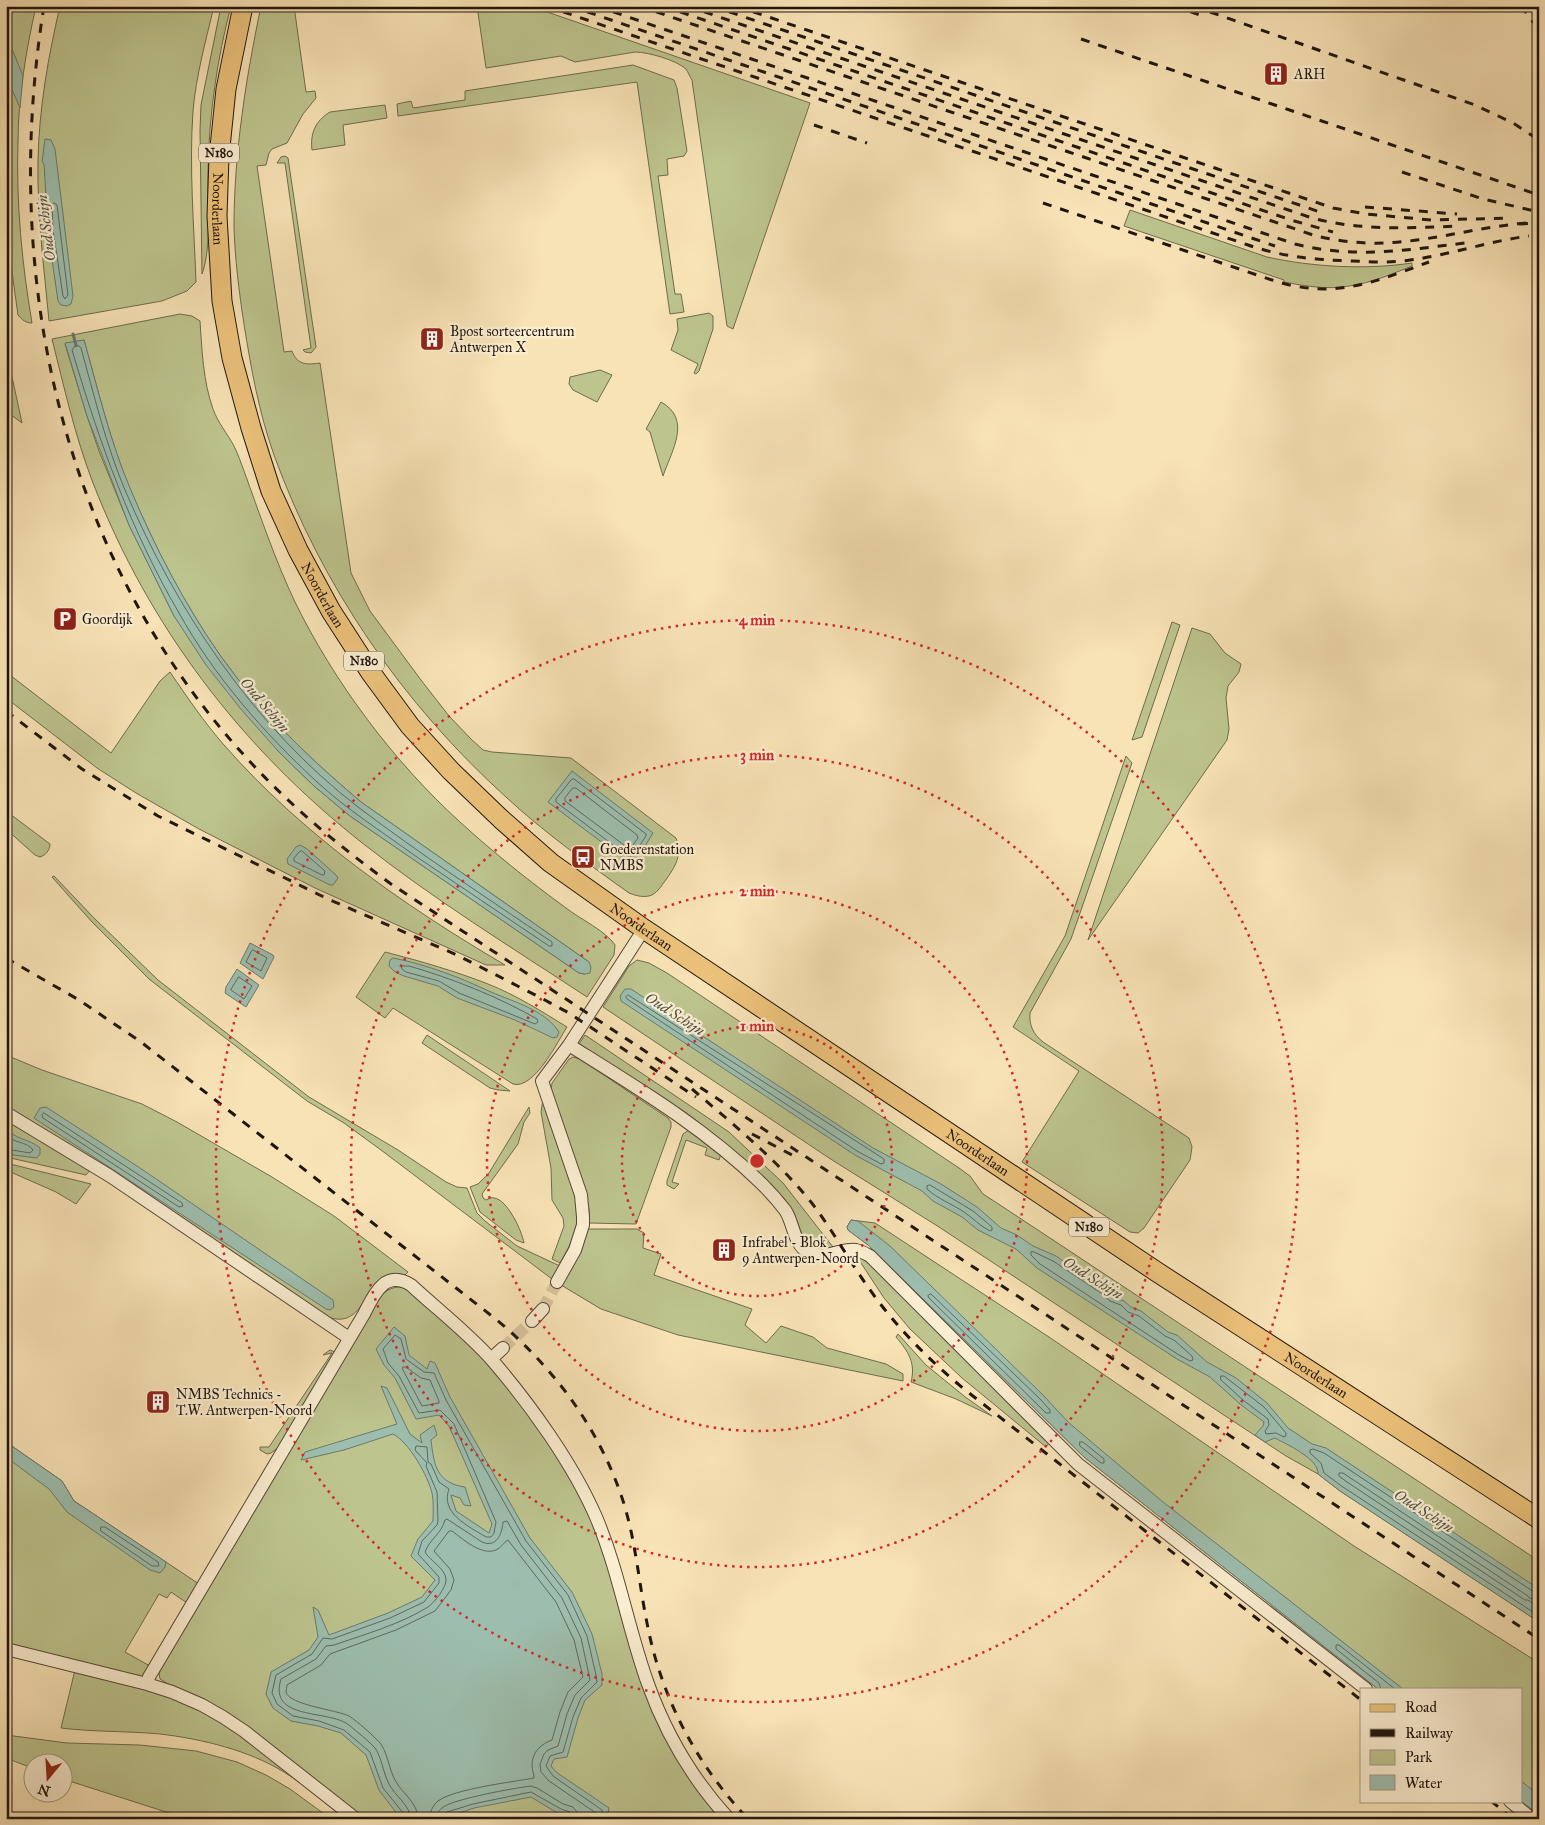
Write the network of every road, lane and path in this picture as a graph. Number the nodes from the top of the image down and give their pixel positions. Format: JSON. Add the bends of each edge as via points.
{"nodes":[{"id":1,"x":244,"y":6,"type":"edge"},
{"id":2,"x":644,"y":929,"type":"junction"},
{"id":3,"x":569,"y":1045,"type":"junction"},
{"id":4,"x":6,"y":1113,"type":"edge"},
{"id":5,"x":557,"y":1282,"type":"tunnel mouth"},
{"id":6,"x":543,"y":1308,"type":"tunnel mouth"},
{"id":7,"x":532,"y":1321,"type":"tunnel mouth"},
{"id":8,"x":349,"y":1338,"type":"junction"},
{"id":9,"x":503,"y":1348,"type":"tunnel mouth"},
{"id":10,"x":491,"y":1359,"type":"junction"},
{"id":11,"x":1539,"y":1519,"type":"edge"},
{"id":12,"x":6,"y":1649,"type":"edge"},
{"id":13,"x":147,"y":1684,"type":"junction"},
{"id":14,"x":1365,"y":1688,"type":"edge"},
{"id":15,"x":1511,"y":1802,"type":"edge"},
{"id":16,"x":356,"y":1819,"type":"edge"},
{"id":17,"x":729,"y":1819,"type":"edge"},
{"id":18,"x":1532,"y":1819,"type":"edge"}],
"edges":[{"from":1,"to":2,"type":"main road","name":"Noorderlaan","number":"N180","via":[[226,89],[217,225],[222,301],[232,358],[272,491],[298,550],[331,611],[410,726],[451,771],[551,864]]},
{"from":2,"to":3,"type":"street"},
{"from":2,"to":11,"type":"main road","name":"Noorderlaan","number":"N180","via":[[1158,1272]]},
{"from":3,"to":5,"type":"street","via":[[542,1081],[581,1195],[583,1225],[575,1250]]},
{"from":3,"to":14,"type":"street","via":[[661,1103],[726,1152],[786,1211],[800,1245],[808,1252],[823,1256],[854,1250],[870,1256],[1078,1464]]},
{"from":4,"to":8,"type":"street","via":[[110,1176]]},
{"from":6,"to":7,"type":"street"},
{"from":8,"to":10,"type":"street","via":[[374,1295],[387,1281],[396,1279],[411,1285]]},
{"from":8,"to":13,"type":"street"},
{"from":9,"to":10,"type":"street"},
{"from":10,"to":17,"type":"street","via":[[562,1455],[588,1499],[605,1541],[657,1710],[690,1770]]},
{"from":12,"to":13,"type":"street"},
{"from":13,"to":16,"type":"street","via":[[188,1699],[223,1717]]},
{"from":15,"to":18,"type":"street"}]}
